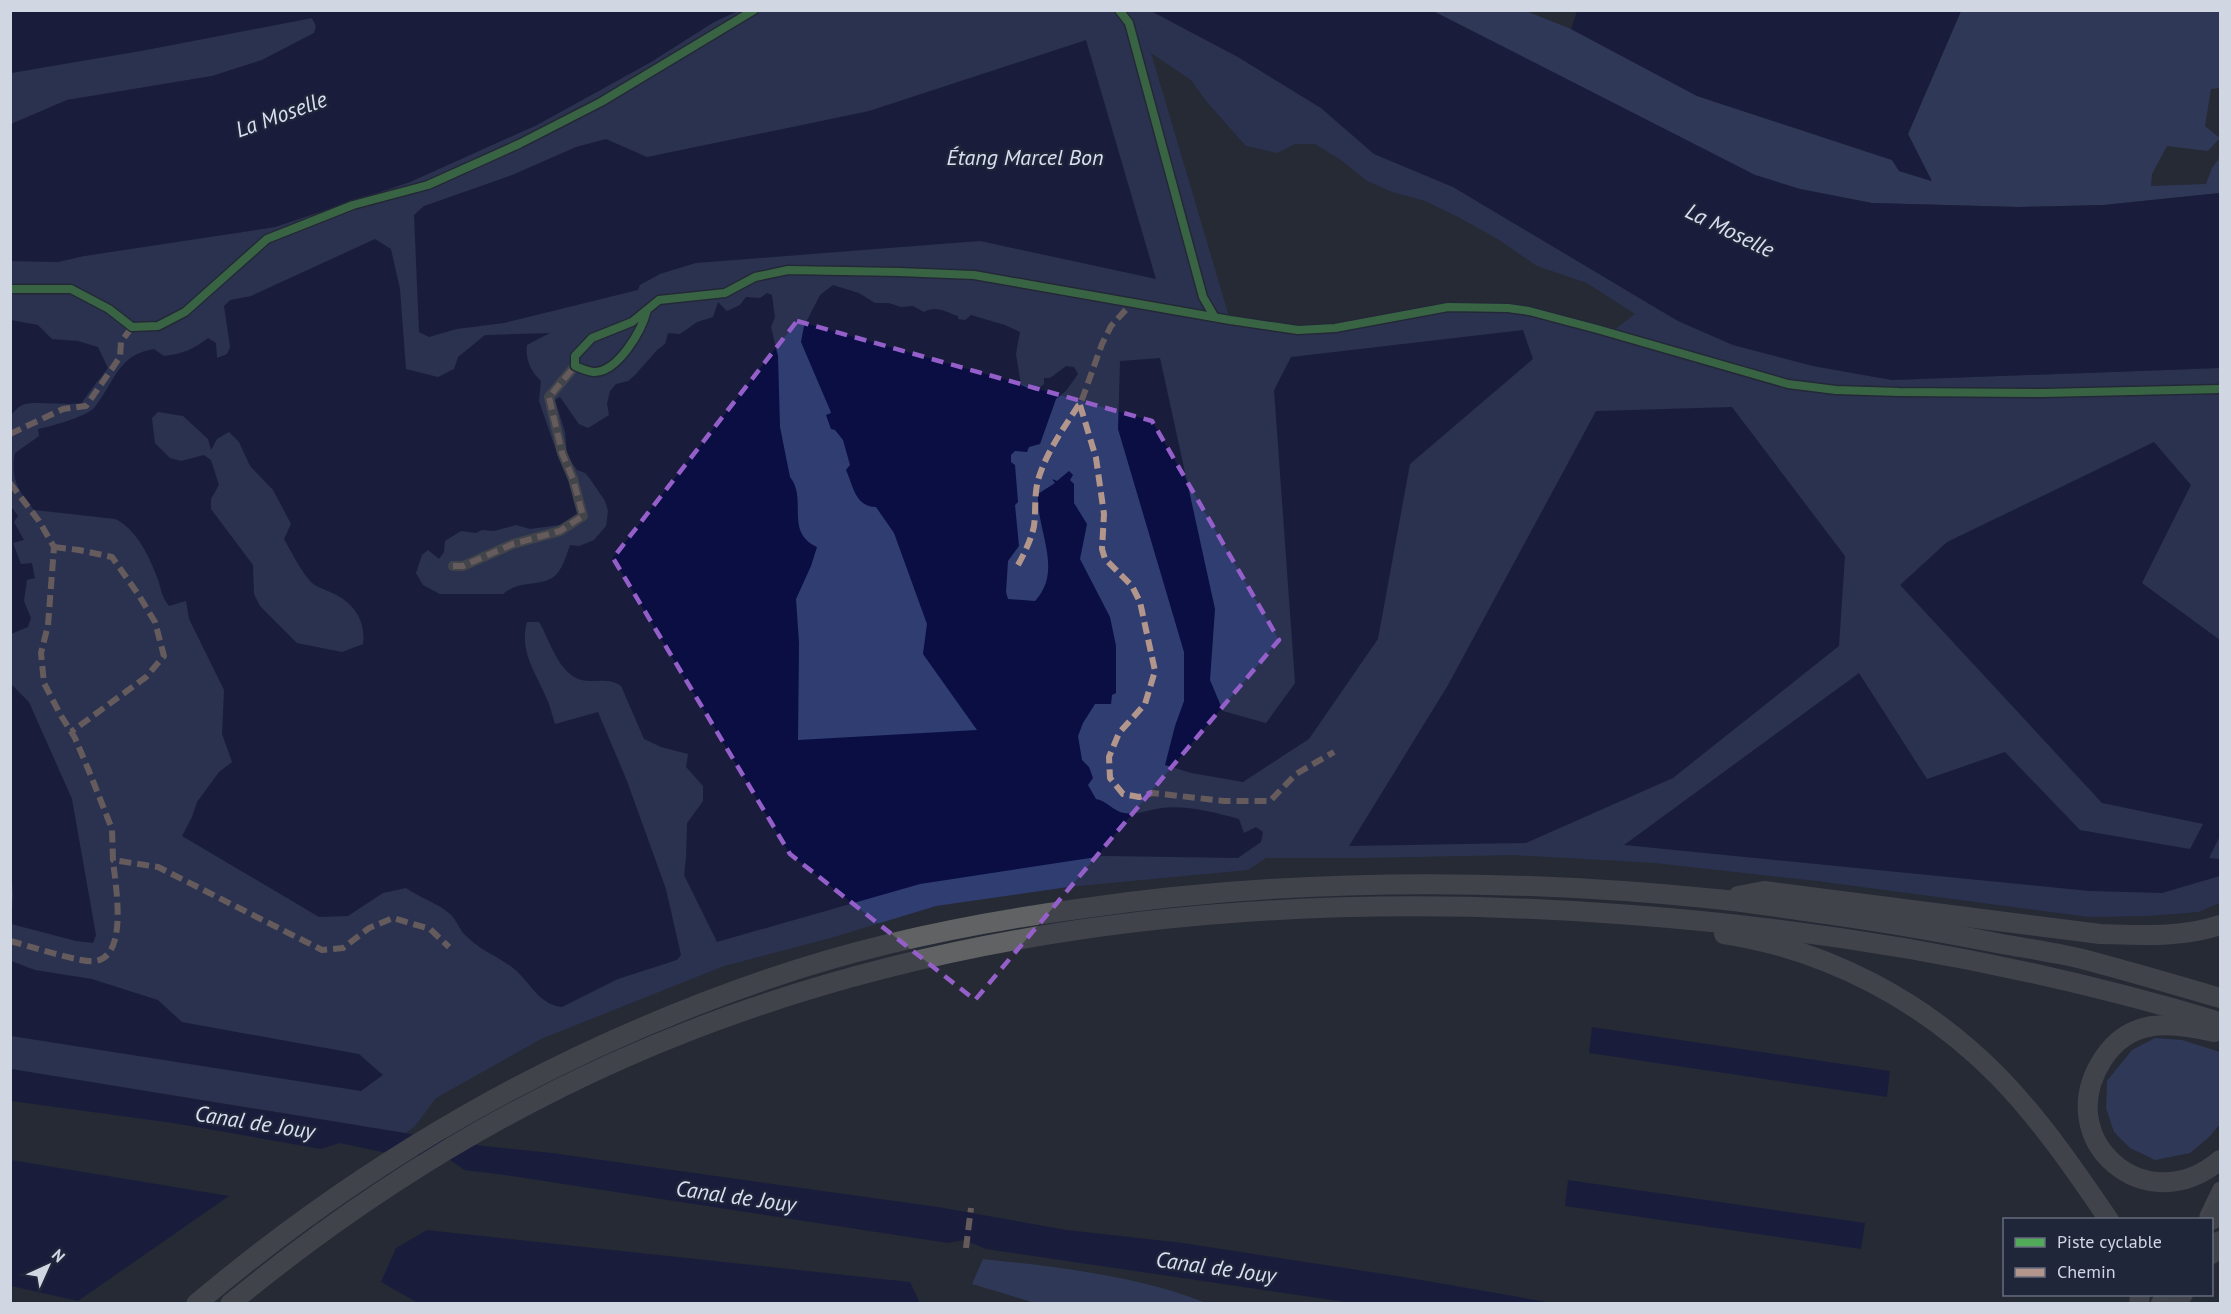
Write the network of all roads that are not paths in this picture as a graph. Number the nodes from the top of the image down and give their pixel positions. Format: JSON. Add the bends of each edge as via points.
{"nodes":[{"id":1,"x":754,"y":10,"type":"edge"},
{"id":2,"x":1119,"y":10,"type":"edge"},
{"id":3,"x":10,"y":289,"type":"edge"},
{"id":4,"x":647,"y":310,"type":"junction"},
{"id":5,"x":1214,"y":316,"type":"junction"},
{"id":6,"x":575,"y":366,"type":"junction"},
{"id":7,"x":2220,"y":389,"type":"edge"},
{"id":8,"x":453,"y":566,"type":"dead end"},
{"id":9,"x":1720,"y":899,"type":"junction"},
{"id":10,"x":1570,"y":910,"type":"junction"},
{"id":11,"x":2220,"y":925,"type":"edge"},
{"id":12,"x":2082,"y":959,"type":"junction"},
{"id":13,"x":2220,"y":989,"type":"edge"},
{"id":14,"x":2220,"y":998,"type":"edge"},
{"id":15,"x":2220,"y":1022,"type":"edge"},
{"id":16,"x":2220,"y":1034,"type":"edge"},
{"id":17,"x":2220,"y":1160,"type":"edge"},
{"id":18,"x":2220,"y":1189,"type":"edge"},
{"id":19,"x":2108,"y":1218,"type":"edge"},
{"id":20,"x":2206,"y":1218,"type":"edge"},
{"id":21,"x":196,"y":1304,"type":"edge"},
{"id":22,"x":230,"y":1304,"type":"edge"}],
"edges":[{"from":1,"to":3,"type":"street","via":[[601,102],[519,144],[428,185],[353,205],[267,240],[185,312],[158,326],[132,327],[109,309],[71,290]]},
{"from":2,"to":5,"type":"street","via":[[1129,23],[1203,297]]},
{"from":4,"to":5,"type":"street","via":[[658,300],[725,293],[755,277],[788,270],[974,275]]},
{"from":4,"to":6,"type":"street","via":[[632,322],[592,338],[574,356]]},
{"from":4,"to":6,"type":"street","via":[[634,341],[606,370],[593,372]]},
{"from":5,"to":7,"type":"street","via":[[1298,330],[1335,328],[1448,307],[1508,308],[1597,329],[1788,384],[1836,390],[2043,393]]},
{"from":6,"to":8,"type":"street","via":[[549,397],[583,516],[560,531],[523,541],[463,566]]},
{"from":9,"to":11,"type":"highway","via":[[1764,891],[2100,934],[2148,935]]},
{"from":9,"to":12,"type":"highway","via":[[1911,926]]},
{"from":9,"to":21,"type":"highway","via":[[1515,886],[1327,886],[1142,900],[920,936],[776,976],[671,1015],[516,1086],[373,1170],[285,1231]]},
{"from":10,"to":15,"type":"highway","via":[[1727,922],[1902,947],[2066,980]]},
{"from":10,"to":19,"type":"highway","via":[[1770,943],[1863,977],[1913,1006],[1999,1077],[2056,1144]]},
{"from":10,"to":22,"type":"highway","via":[[1400,906],[1240,912],[1078,929],[869,972],[745,1010],[615,1062],[486,1126],[404,1176],[294,1252]]},
{"from":12,"to":13,"type":"highway"},
{"from":12,"to":14,"type":"highway"},
{"from":16,"to":17,"type":"highway","via":[[2166,1024],[2134,1031],[2108,1051],[2096,1069],[2087,1104],[2093,1136],[2101,1150],[2124,1172],[2138,1178],[2172,1182],[2192,1178]]},
{"from":18,"to":20,"type":"main road"}]}
